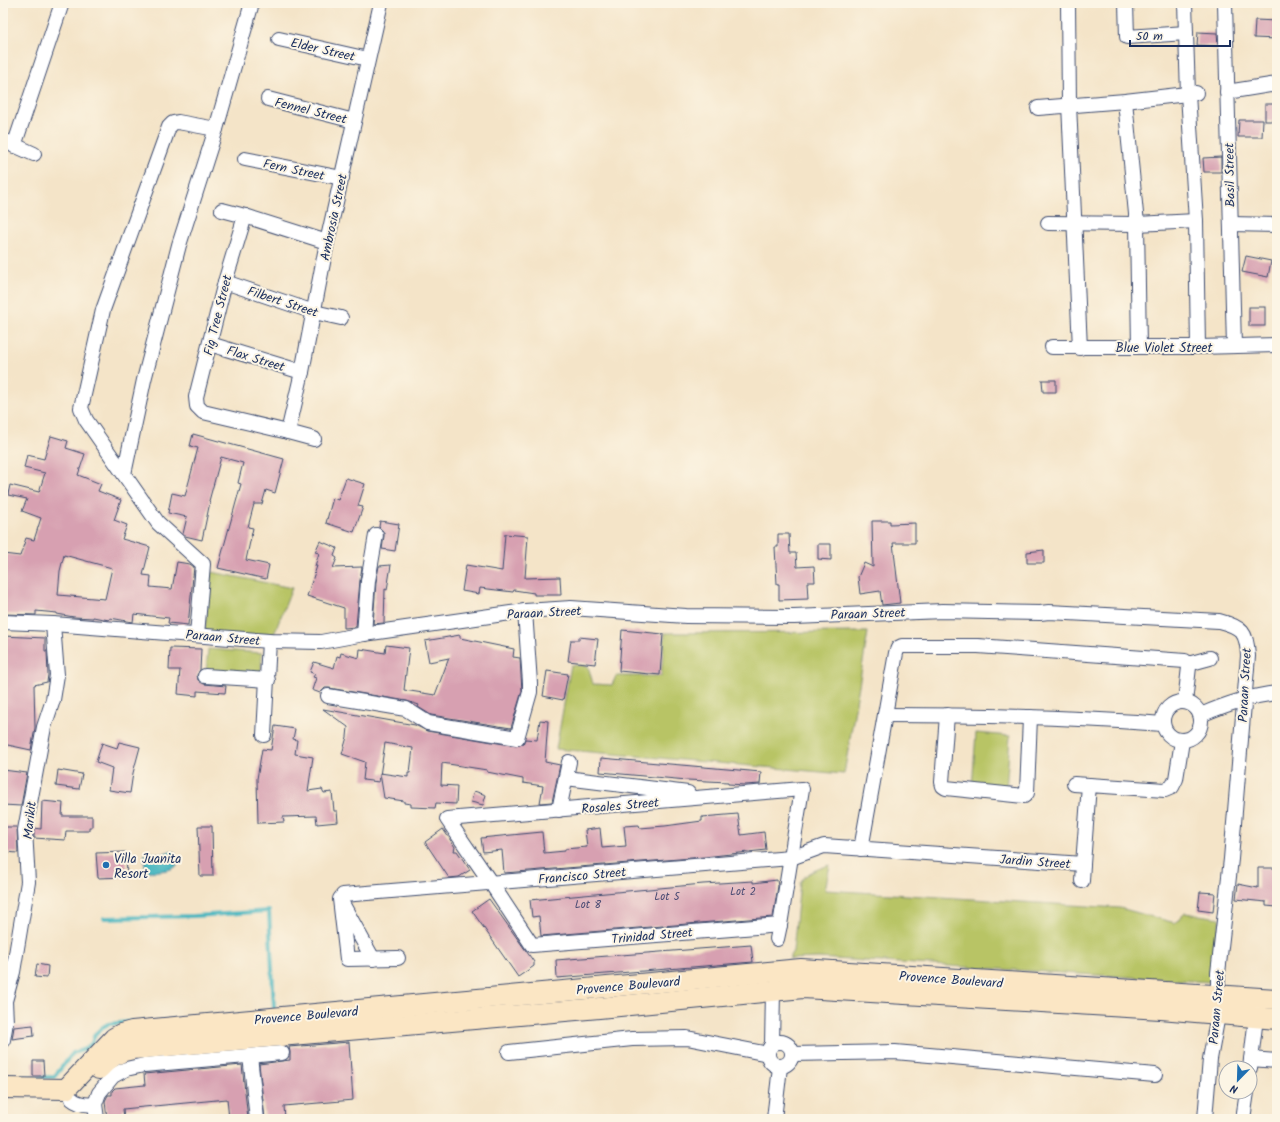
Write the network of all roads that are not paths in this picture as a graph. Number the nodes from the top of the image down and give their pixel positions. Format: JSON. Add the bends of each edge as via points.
{"nodes":[{"id":1,"x":62,"y":3,"type":"edge"},
{"id":2,"x":252,"y":3,"type":"edge"},
{"id":3,"x":381,"y":3,"type":"edge"},
{"id":4,"x":1068,"y":3,"type":"edge"},
{"id":5,"x":1126,"y":3,"type":"edge"},
{"id":6,"x":1185,"y":3,"type":"edge"},
{"id":7,"x":1225,"y":3,"type":"edge"},
{"id":8,"x":1186,"y":33,"type":"junction"},
{"id":9,"x":279,"y":39,"type":"dead end"},
{"id":10,"x":368,"y":59,"type":"junction"},
{"id":11,"x":1277,"y":84,"type":"edge"},
{"id":12,"x":1227,"y":92,"type":"junction"},
{"id":13,"x":1192,"y":93,"type":"junction"},
{"id":14,"x":268,"y":99,"type":"dead end"},
{"id":15,"x":1125,"y":101,"type":"junction"},
{"id":16,"x":1069,"y":104,"type":"junction"},
{"id":17,"x":1038,"y":108,"type":"dead end"},
{"id":18,"x":354,"y":121,"type":"junction"},
{"id":19,"x":216,"y":129,"type":"junction"},
{"id":20,"x":9,"y":143,"type":"edge"},
{"id":21,"x":34,"y":154,"type":"dead end"},
{"id":22,"x":245,"y":159,"type":"dead end"},
{"id":23,"x":342,"y":178,"type":"junction"},
{"id":24,"x":222,"y":210,"type":"dead end"},
{"id":25,"x":245,"y":216,"type":"junction"},
{"id":26,"x":1196,"y":221,"type":"junction"},
{"id":27,"x":1048,"y":223,"type":"dead end"},
{"id":28,"x":1074,"y":224,"type":"junction"},
{"id":29,"x":1137,"y":224,"type":"junction"},
{"id":30,"x":1231,"y":224,"type":"junction"},
{"id":31,"x":1277,"y":225,"type":"edge"},
{"id":32,"x":327,"y":242,"type":"junction"},
{"id":33,"x":225,"y":282,"type":"junction"},
{"id":34,"x":314,"y":312,"type":"junction"},
{"id":35,"x":341,"y":318,"type":"dead end"},
{"id":36,"x":210,"y":344,"type":"junction"},
{"id":37,"x":1277,"y":345,"type":"edge"},
{"id":38,"x":1234,"y":346,"type":"junction"},
{"id":39,"x":1052,"y":347,"type":"dead end"},
{"id":40,"x":1139,"y":347,"type":"junction"},
{"id":41,"x":1198,"y":347,"type":"junction"},
{"id":42,"x":1080,"y":348,"type":"junction"},
{"id":43,"x":302,"y":372,"type":"junction"},
{"id":44,"x":288,"y":432,"type":"junction"},
{"id":45,"x":314,"y":439,"type":"dead end"},
{"id":46,"x":124,"y":474,"type":"junction"},
{"id":47,"x":376,"y":535,"type":"dead end"},
{"id":48,"x":525,"y":611,"type":"junction"},
{"id":49,"x":3,"y":622,"type":"edge"},
{"id":50,"x":53,"y":624,"type":"junction"},
{"id":51,"x":364,"y":634,"type":"junction"},
{"id":52,"x":197,"y":635,"type":"junction"},
{"id":53,"x":269,"y":641,"type":"junction"},
{"id":54,"x":1210,"y":658,"type":"dead end"},
{"id":55,"x":1188,"y":664,"type":"junction"},
{"id":56,"x":205,"y":676,"type":"dead end"},
{"id":57,"x":268,"y":680,"type":"junction"},
{"id":58,"x":1277,"y":693,"type":"edge"},
{"id":59,"x":328,"y":696,"type":"dead end"},
{"id":60,"x":1244,"y":699,"type":"junction"},
{"id":61,"x":1185,"y":702,"type":"junction"},
{"id":62,"x":885,"y":715,"type":"junction"},
{"id":63,"x":947,"y":715,"type":"junction"},
{"id":64,"x":1201,"y":715,"type":"junction"},
{"id":65,"x":1030,"y":718,"type":"junction"},
{"id":66,"x":1163,"y":724,"type":"junction"},
{"id":67,"x":264,"y":735,"type":"dead end"},
{"id":68,"x":1182,"y":740,"type":"junction"},
{"id":69,"x":569,"y":762,"type":"dead end"},
{"id":70,"x":566,"y":778,"type":"junction"},
{"id":71,"x":1074,"y":784,"type":"dead end"},
{"id":72,"x":1089,"y":785,"type":"junction"},
{"id":73,"x":718,"y":796,"type":"junction"},
{"id":74,"x":559,"y":810,"type":"junction"},
{"id":75,"x":824,"y":846,"type":"joint"},
{"id":76,"x":861,"y":849,"type":"junction"},
{"id":77,"x":791,"y":858,"type":"junction"},
{"id":78,"x":1083,"y":864,"type":"junction"},
{"id":79,"x":1082,"y":881,"type":"dead end"},
{"id":80,"x":491,"y":882,"type":"junction"},
{"id":81,"x":340,"y":898,"type":"junction"},
{"id":82,"x":780,"y":925,"type":"junction"},
{"id":83,"x":777,"y":940,"type":"dead end"},
{"id":84,"x":398,"y":958,"type":"dead end"},
{"id":85,"x":373,"y":959,"type":"junction"},
{"id":86,"x":802,"y":978,"type":"junction"},
{"id":87,"x":773,"y":991,"type":"junction"},
{"id":88,"x":1268,"y":999,"type":"edge"},
{"id":89,"x":1218,"y":1005,"type":"junction"},
{"id":90,"x":1256,"y":1018,"type":"junction"},
{"id":91,"x":1277,"y":1019,"type":"edge"},
{"id":92,"x":3,"y":1040,"type":"edge"},
{"id":93,"x":770,"y":1049,"type":"junction"},
{"id":94,"x":509,"y":1052,"type":"dead end"},
{"id":95,"x":282,"y":1053,"type":"dead end"},
{"id":96,"x":792,"y":1054,"type":"junction"},
{"id":97,"x":250,"y":1056,"type":"junction"},
{"id":98,"x":1251,"y":1060,"type":"edge"},
{"id":99,"x":1277,"y":1061,"type":"edge"},
{"id":100,"x":1258,"y":1063,"type":"edge"},
{"id":101,"x":780,"y":1067,"type":"junction"},
{"id":102,"x":1155,"y":1075,"type":"dead end"},
{"id":103,"x":3,"y":1088,"type":"edge"},
{"id":104,"x":72,"y":1099,"type":"junction"},
{"id":105,"x":1246,"y":1100,"type":"edge"},
{"id":106,"x":3,"y":1102,"type":"edge"},
{"id":107,"x":95,"y":1104,"type":"junction"},
{"id":108,"x":97,"y":1119,"type":"edge"},
{"id":109,"x":257,"y":1119,"type":"edge"},
{"id":110,"x":774,"y":1119,"type":"edge"},
{"id":111,"x":1205,"y":1119,"type":"edge"},
{"id":112,"x":1243,"y":1119,"type":"edge"}],
"edges":[{"from":1,"to":20,"type":"street"},
{"from":2,"to":19,"type":"street"},
{"from":3,"to":10,"type":"street","name":"Ambrosia Street"},
{"from":4,"to":16,"type":"street"},
{"from":5,"to":8,"type":"street","via":[[1127,37]]},
{"from":6,"to":8,"type":"street"},
{"from":7,"to":12,"type":"street","name":"Basil Street"},
{"from":8,"to":13,"type":"street"},
{"from":9,"to":10,"type":"street","name":"Elder Street"},
{"from":10,"to":18,"type":"street","name":"Ambrosia Street"},
{"from":11,"to":12,"type":"street"},
{"from":12,"to":30,"type":"street","name":"Basil Street"},
{"from":13,"to":15,"type":"street"},
{"from":13,"to":26,"type":"street"},
{"from":14,"to":18,"type":"street","name":"Fennel Street"},
{"from":15,"to":16,"type":"street"},
{"from":15,"to":29,"type":"street"},
{"from":16,"to":17,"type":"street"},
{"from":16,"to":28,"type":"street"},
{"from":18,"to":23,"type":"street","name":"Ambrosia Street"},
{"from":19,"to":46,"type":"street","via":[[179,245],[144,380]]},
{"from":19,"to":46,"type":"street","via":[[178,122],[172,123],[169,127],[103,310],[80,408]]},
{"from":20,"to":21,"type":"street"},
{"from":22,"to":23,"type":"street","name":"Fern Street"},
{"from":23,"to":32,"type":"street","name":"Ambrosia Street"},
{"from":24,"to":25,"type":"street"},
{"from":25,"to":32,"type":"street"},
{"from":25,"to":33,"type":"street","name":"Fig Tree Street"},
{"from":26,"to":29,"type":"street"},
{"from":26,"to":41,"type":"street"},
{"from":27,"to":28,"type":"street"},
{"from":28,"to":29,"type":"street"},
{"from":28,"to":42,"type":"street"},
{"from":29,"to":40,"type":"street"},
{"from":30,"to":31,"type":"street"},
{"from":30,"to":38,"type":"street","name":"Basil Street"},
{"from":32,"to":34,"type":"street","name":"Ambrosia Street"},
{"from":33,"to":34,"type":"street","name":"Filbert Street"},
{"from":33,"to":36,"type":"street","name":"Fig Tree Street"},
{"from":34,"to":35,"type":"street","name":"Filbert Street"},
{"from":34,"to":43,"type":"street","name":"Ambrosia Street"},
{"from":36,"to":43,"type":"street","name":"Flax Street"},
{"from":36,"to":44,"type":"street","name":"Fig Tree Street","via":[[196,397],[197,406],[203,412]]},
{"from":37,"to":38,"type":"street","name":"Blue Violet Street"},
{"from":38,"to":41,"type":"street","name":"Blue Violet Street"},
{"from":39,"to":42,"type":"street","name":"Blue Violet Street"},
{"from":40,"to":41,"type":"street","name":"Blue Violet Street"},
{"from":40,"to":42,"type":"street","name":"Blue Violet Street"},
{"from":43,"to":44,"type":"street","name":"Ambrosia Street"},
{"from":44,"to":45,"type":"street"},
{"from":46,"to":52,"type":"street","via":[[158,523],[203,564]]},
{"from":47,"to":51,"type":"street","via":[[368,581]]},
{"from":48,"to":51,"type":"street","name":"Paraan Street"},
{"from":48,"to":59,"type":"street","via":[[530,688],[516,738],[428,723],[406,709]]},
{"from":48,"to":60,"type":"street","name":"Paraan Street","via":[[571,608],[686,616],[794,617],[943,611],[1040,614],[1049,612],[1219,621],[1240,628],[1248,646]]},
{"from":49,"to":50,"type":"street","name":"Paraan Street"},
{"from":50,"to":52,"type":"street","name":"Paraan Street"},
{"from":50,"to":92,"type":"street","name":"Marikit","via":[[57,675],[53,700],[44,727],[25,830],[28,882],[13,972],[5,1001],[6,1022]]},
{"from":51,"to":53,"type":"street","name":"Paraan Street","via":[[321,642]]},
{"from":52,"to":53,"type":"street","name":"Paraan Street"},
{"from":53,"to":57,"type":"street"},
{"from":54,"to":55,"type":"street"},
{"from":55,"to":61,"type":"street"},
{"from":55,"to":62,"type":"street","via":[[1185,661],[978,646],[902,646],[896,652]]},
{"from":56,"to":57,"type":"street"},
{"from":57,"to":67,"type":"street"},
{"from":58,"to":60,"type":"street"},
{"from":60,"to":64,"type":"street"},
{"from":60,"to":89,"type":"street","name":"Paraan Street","via":[[1231,859],[1218,973]]},
{"from":61,"to":64,"type":"street","via":[[1197,709]]},
{"from":61,"to":66,"type":"street","via":[[1179,702],[1169,708]]},
{"from":62,"to":63,"type":"street"},
{"from":62,"to":76,"type":"street"},
{"from":63,"to":65,"type":"street"},
{"from":63,"to":65,"type":"street","via":[[943,786],[1024,796],[1027,793]]},
{"from":64,"to":68,"type":"street","via":[[1202,722],[1196,736]]},
{"from":65,"to":66,"type":"street"},
{"from":66,"to":68,"type":"street","via":[[1170,736]]},
{"from":68,"to":72,"type":"street","via":[[1176,779],[1172,787],[1165,790]]},
{"from":69,"to":70,"type":"street"},
{"from":70,"to":73,"type":"street"},
{"from":70,"to":74,"type":"street"},
{"from":71,"to":72,"type":"street"},
{"from":72,"to":78,"type":"street","name":"Jardin Street"},
{"from":73,"to":74,"type":"street","name":"Rosales Street"},
{"from":73,"to":77,"type":"street","name":"Rosales Street","via":[[803,784]]},
{"from":74,"to":80,"type":"street","name":"Rosales Street","via":[[445,815]]},
{"from":75,"to":76,"type":"street","name":"Jardin Street"},
{"from":75,"to":77,"type":"street","name":"Francisco Street"},
{"from":76,"to":78,"type":"street","name":"Jardin Street"},
{"from":77,"to":80,"type":"street","name":"Francisco Street"},
{"from":77,"to":82,"type":"street"},
{"from":78,"to":79,"type":"street"},
{"from":80,"to":81,"type":"street","name":"Francisco Street","via":[[343,895]]},
{"from":80,"to":82,"type":"street","name":"Trinidad Street","via":[[532,945]]},
{"from":81,"to":85,"type":"street"},
{"from":81,"to":85,"type":"street","via":[[347,959]]},
{"from":82,"to":83,"type":"street"},
{"from":84,"to":85,"type":"street"},
{"from":86,"to":87,"type":"street","name":"Provence Boulevard"},
{"from":86,"to":89,"type":"street","name":"Provence Boulevard"},
{"from":86,"to":103,"type":"street","name":"Provence Boulevard","via":[[132,1031],[114,1038],[66,1089]]},
{"from":87,"to":93,"type":"street"},
{"from":87,"to":104,"type":"street","name":"Provence Boulevard","via":[[124,1050],[106,1062]]},
{"from":88,"to":89,"type":"street","name":"Provence Boulevard"},
{"from":88,"to":90,"type":"street"},
{"from":89,"to":90,"type":"street","name":"Provence Boulevard"},
{"from":89,"to":111,"type":"street","name":"Paraan Street"},
{"from":90,"to":91,"type":"street","name":"Provence Boulevard"},
{"from":90,"to":98,"type":"street"},
{"from":93,"to":94,"type":"street","via":[[687,1038],[632,1039]]},
{"from":93,"to":96,"type":"street","via":[[776,1043],[785,1043]]},
{"from":93,"to":101,"type":"street","via":[[771,1063]]},
{"from":95,"to":97,"type":"street"},
{"from":96,"to":101,"type":"street","via":[[789,1063]]},
{"from":96,"to":102,"type":"street","via":[[895,1052]]},
{"from":97,"to":107,"type":"street","via":[[144,1065],[126,1069],[113,1076],[98,1093]]},
{"from":97,"to":109,"type":"street"},
{"from":99,"to":100,"type":"street"},
{"from":101,"to":110,"type":"street"},
{"from":104,"to":106,"type":"street"},
{"from":104,"to":107,"type":"street","via":[[80,1104]]},
{"from":105,"to":112,"type":"street"},
{"from":107,"to":108,"type":"street"}]}
